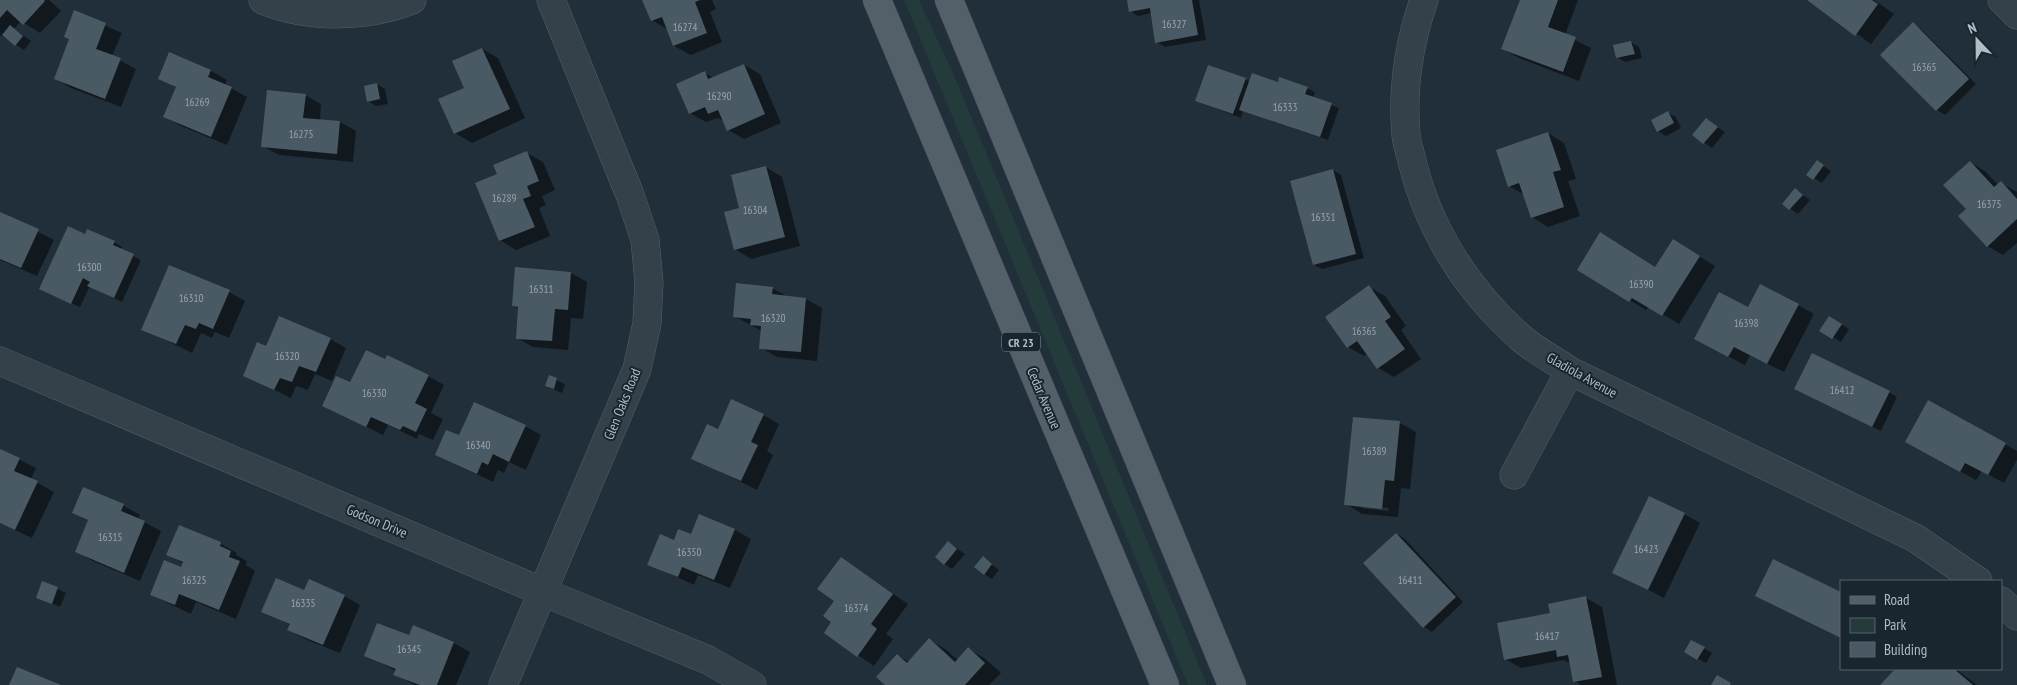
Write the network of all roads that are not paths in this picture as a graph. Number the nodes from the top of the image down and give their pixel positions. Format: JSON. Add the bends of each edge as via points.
{"nodes":[{"id":1,"x":263,"y":0,"type":"edge"},
{"id":2,"x":412,"y":0,"type":"edge"},
{"id":3,"x":551,"y":0,"type":"edge"},
{"id":4,"x":877,"y":0,"type":"edge"},
{"id":5,"x":949,"y":0,"type":"edge"},
{"id":6,"x":2002,"y":0,"type":"edge"},
{"id":7,"x":1422,"y":1,"type":"edge"},
{"id":8,"x":2017,"y":15,"type":"edge"},
{"id":9,"x":0,"y":360,"type":"edge"},
{"id":10,"x":1570,"y":371,"type":"junction"},
{"id":11,"x":1514,"y":475,"type":"dead end"},
{"id":12,"x":1977,"y":580,"type":"edge"},
{"id":13,"x":543,"y":592,"type":"junction"},
{"id":14,"x":2002,"y":602,"type":"edge"},
{"id":15,"x":2017,"y":616,"type":"edge"},
{"id":16,"x":503,"y":685,"type":"edge"},
{"id":17,"x":752,"y":685,"type":"edge"},
{"id":18,"x":1164,"y":685,"type":"edge"},
{"id":19,"x":1232,"y":685,"type":"edge"}],
"edges":[{"from":1,"to":2,"type":"street","via":[[281,7],[342,14],[371,12]]},
{"from":3,"to":13,"type":"street","name":"Glen Oaks Road","via":[[630,195],[645,240],[649,282],[647,323],[637,369]]},
{"from":4,"to":18,"type":"main road","name":"Cedar Avenue","number":"CR 23"},
{"from":5,"to":19,"type":"main road"},
{"from":6,"to":8,"type":"street"},
{"from":7,"to":10,"type":"street","name":"Gladiola Avenue","via":[[1409,52],[1406,136],[1431,218],[1453,260],[1484,301],[1521,338]]},
{"from":9,"to":13,"type":"street","name":"Godson Drive"},
{"from":10,"to":11,"type":"street"},
{"from":10,"to":12,"type":"street","name":"Gladiola Avenue","via":[[1915,538]]},
{"from":13,"to":16,"type":"street","name":"Glen Oaks Road"},
{"from":13,"to":17,"type":"street","name":"Godson Drive","via":[[708,660]]},
{"from":14,"to":15,"type":"street"}]}
